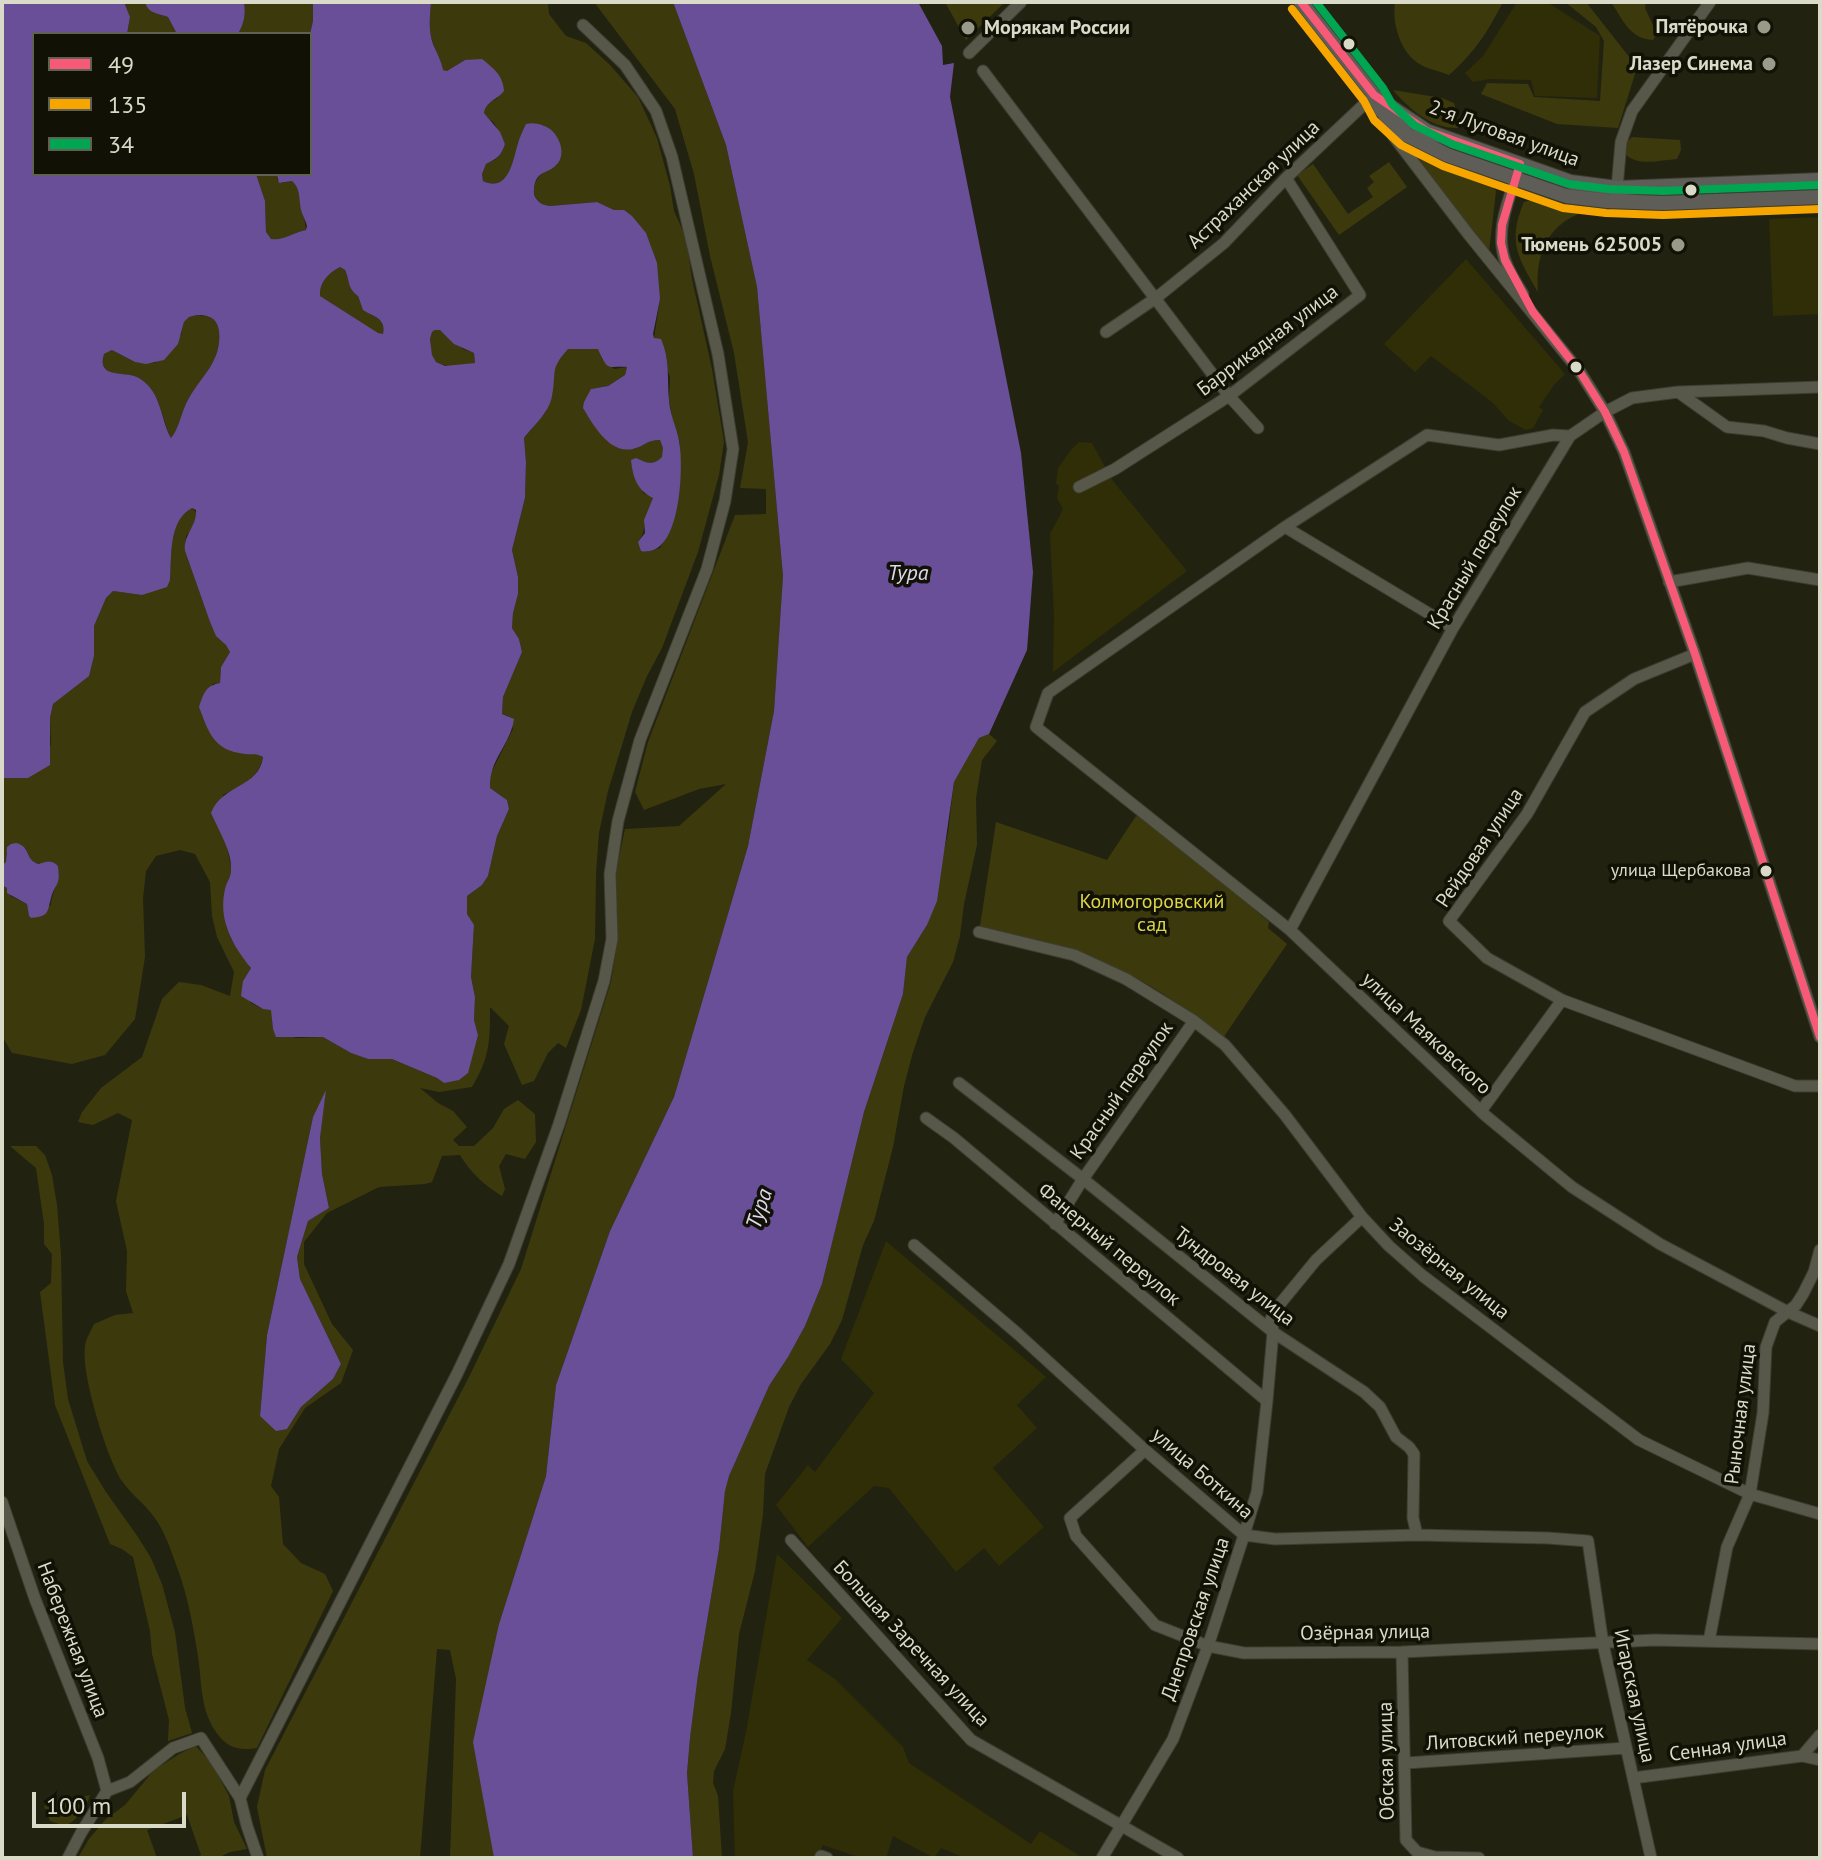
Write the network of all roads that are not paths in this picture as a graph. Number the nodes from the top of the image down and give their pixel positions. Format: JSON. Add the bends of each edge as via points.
{"nodes":[{"id":1,"x":1021,"y":2,"type":"edge"},
{"id":2,"x":1301,"y":2,"type":"edge"},
{"id":3,"x":1710,"y":2,"type":"edge"},
{"id":4,"x":583,"y":25,"type":"dead end"},
{"id":5,"x":969,"y":53,"type":"dead end"},
{"id":6,"x":983,"y":71,"type":"dead end"},
{"id":7,"x":1374,"y":95,"type":"junction"},
{"id":8,"x":1382,"y":111,"type":"junction"},
{"id":9,"x":1518,"y":171,"type":"junction"},
{"id":10,"x":1286,"y":178,"type":"junction"},
{"id":11,"x":1820,"y":180,"type":"edge"},
{"id":12,"x":1617,"y":188,"type":"junction"},
{"id":13,"x":1820,"y":197,"type":"edge"},
{"id":14,"x":1156,"y":298,"type":"junction"},
{"id":15,"x":1533,"y":312,"type":"junction"},
{"id":16,"x":1106,"y":332,"type":"dead end"},
{"id":17,"x":1820,"y":387,"type":"edge"},
{"id":18,"x":1678,"y":392,"type":"junction"},
{"id":19,"x":1229,"y":396,"type":"junction"},
{"id":20,"x":1605,"y":412,"type":"junction"},
{"id":21,"x":1258,"y":428,"type":"dead end"},
{"id":22,"x":1570,"y":436,"type":"junction"},
{"id":23,"x":1820,"y":444,"type":"edge"},
{"id":24,"x":1079,"y":487,"type":"dead end"},
{"id":25,"x":1285,"y":527,"type":"junction"},
{"id":26,"x":1820,"y":580,"type":"edge"},
{"id":27,"x":1669,"y":582,"type":"junction"},
{"id":28,"x":1453,"y":628,"type":"junction"},
{"id":29,"x":1695,"y":654,"type":"junction"},
{"id":30,"x":1290,"y":930,"type":"junction"},
{"id":31,"x":979,"y":932,"type":"dead end"},
{"id":32,"x":1562,"y":1000,"type":"junction"},
{"id":33,"x":1194,"y":1021,"type":"junction"},
{"id":34,"x":1819,"y":1030,"type":"edge"},
{"id":35,"x":959,"y":1083,"type":"dead end"},
{"id":36,"x":1820,"y":1086,"type":"edge"},
{"id":37,"x":1481,"y":1111,"type":"junction"},
{"id":38,"x":926,"y":1118,"type":"dead end"},
{"id":39,"x":1083,"y":1179,"type":"junction"},
{"id":40,"x":1362,"y":1217,"type":"junction"},
{"id":41,"x":1055,"y":1224,"type":"junction"},
{"id":42,"x":914,"y":1245,"type":"dead end"},
{"id":43,"x":1820,"y":1250,"type":"edge"},
{"id":44,"x":1788,"y":1312,"type":"junction"},
{"id":45,"x":1820,"y":1326,"type":"edge"},
{"id":46,"x":1273,"y":1332,"type":"junction"},
{"id":47,"x":1267,"y":1401,"type":"junction"},
{"id":48,"x":1145,"y":1450,"type":"junction"},
{"id":49,"x":1750,"y":1494,"type":"junction"},
{"id":50,"x":2,"y":1502,"type":"edge"},
{"id":51,"x":1820,"y":1514,"type":"edge"},
{"id":52,"x":1244,"y":1535,"type":"junction"},
{"id":53,"x":1417,"y":1535,"type":"junction"},
{"id":54,"x":791,"y":1540,"type":"dead end"},
{"id":55,"x":1588,"y":1541,"type":"joint"},
{"id":56,"x":1709,"y":1641,"type":"junction"},
{"id":57,"x":1603,"y":1644,"type":"junction"},
{"id":58,"x":1820,"y":1644,"type":"edge"},
{"id":59,"x":1208,"y":1646,"type":"junction"},
{"id":60,"x":1402,"y":1652,"type":"junction"},
{"id":61,"x":1820,"y":1735,"type":"edge"},
{"id":62,"x":1626,"y":1748,"type":"junction"},
{"id":63,"x":1802,"y":1756,"type":"junction"},
{"id":64,"x":1820,"y":1760,"type":"edge"},
{"id":65,"x":1406,"y":1763,"type":"junction"},
{"id":66,"x":1633,"y":1778,"type":"junction"},
{"id":67,"x":107,"y":1791,"type":"junction"},
{"id":68,"x":240,"y":1798,"type":"junction"},
{"id":69,"x":1121,"y":1826,"type":"junction"},
{"id":70,"x":68,"y":1858,"type":"edge"},
{"id":71,"x":258,"y":1858,"type":"edge"},
{"id":72,"x":820,"y":1858,"type":"edge"},
{"id":73,"x":827,"y":1858,"type":"edge"},
{"id":74,"x":1102,"y":1858,"type":"edge"},
{"id":75,"x":1178,"y":1858,"type":"edge"},
{"id":76,"x":1479,"y":1858,"type":"edge"},
{"id":77,"x":1651,"y":1858,"type":"edge"}],
"edges":[{"from":1,"to":5,"type":"street"},
{"from":2,"to":7,"type":"main road"},
{"from":3,"to":12,"type":"street","via":[[1632,111],[1621,142]]},
{"from":4,"to":68,"type":"street","via":[[625,65],[656,111],[672,157],[731,433],[725,501],[707,569],[640,740],[610,874],[612,939],[604,981],[509,1264]]},
{"from":6,"to":14,"type":"street"},
{"from":7,"to":8,"type":"main road"},
{"from":7,"to":9,"type":"main road","name":"2-я Луговая улица","via":[[1427,131]]},
{"from":7,"to":10,"type":"street","name":"Астраханская улица"},
{"from":8,"to":9,"type":"main road","name":"2-я Луговая улица","via":[[1407,135],[1447,155]]},
{"from":8,"to":15,"type":"street","via":[[1394,137]]},
{"from":9,"to":12,"type":"main road","name":"2-я Луговая улица"},
{"from":9,"to":13,"type":"main road","name":"2-я Луговая улица","via":[[1566,196],[1607,201]]},
{"from":9,"to":15,"type":"street","via":[[1501,243]]},
{"from":10,"to":14,"type":"street","name":"Астраханская улица","via":[[1224,243]]},
{"from":10,"to":19,"type":"street","name":"Баррикадная улица","via":[[1360,295]]},
{"from":11,"to":12,"type":"main road","name":"2-я Луговая улица"},
{"from":14,"to":16,"type":"street","name":"Астраханская улица"},
{"from":14,"to":19,"type":"street"},
{"from":15,"to":20,"type":"street"},
{"from":17,"to":18,"type":"street","name":"Красный переулок"},
{"from":18,"to":20,"type":"street","name":"Красный переулок","via":[[1632,398]]},
{"from":18,"to":23,"type":"street","via":[[1727,427]]},
{"from":19,"to":21,"type":"street"},
{"from":19,"to":24,"type":"street","name":"Баррикадная улица"},
{"from":20,"to":22,"type":"street","name":"Красный переулок"},
{"from":20,"to":27,"type":"street"},
{"from":22,"to":25,"type":"street","via":[[1499,445],[1427,435]]},
{"from":22,"to":28,"type":"street","name":"Красный переулок"},
{"from":25,"to":28,"type":"street"},
{"from":25,"to":30,"type":"street","name":"улица Маяковского","via":[[1048,693],[1036,727]]},
{"from":26,"to":27,"type":"street","via":[[1748,568]]},
{"from":27,"to":29,"type":"street"},
{"from":28,"to":30,"type":"street","name":"Красный переулок"},
{"from":29,"to":32,"type":"street","name":"Рейдовая улица","via":[[1634,679],[1585,712],[1527,814],[1449,921],[1487,958]]},
{"from":29,"to":34,"type":"street"},
{"from":30,"to":37,"type":"street","name":"улица Маяковского"},
{"from":31,"to":33,"type":"street","name":"Заозёрная улица","via":[[1074,955],[1126,979]]},
{"from":32,"to":36,"type":"street","name":"Рейдовая улица","via":[[1795,1086]]},
{"from":32,"to":37,"type":"street"},
{"from":33,"to":39,"type":"street","name":"Красный переулок"},
{"from":33,"to":40,"type":"street","name":"Заозёрная улица","via":[[1225,1045]]},
{"from":35,"to":39,"type":"street","name":"Тундровая улица"},
{"from":37,"to":44,"type":"street","name":"улица Маяковского","via":[[1572,1187],[1647,1236]]},
{"from":38,"to":41,"type":"street","name":"Фанерный переулок"},
{"from":39,"to":41,"type":"street","name":"Красный переулок"},
{"from":39,"to":46,"type":"street","name":"Тундровая улица"},
{"from":40,"to":46,"type":"street","name":"Днепровская улица","via":[[1282,1299],[1271,1319]]},
{"from":40,"to":49,"type":"street","name":"Заозёрная улица","via":[[1423,1276],[1639,1440]]},
{"from":41,"to":47,"type":"street","name":"Фанерный переулок"},
{"from":42,"to":48,"type":"street","name":"улица Боткина"},
{"from":43,"to":44,"type":"street","name":"Рыночная улица","via":[[1803,1294]]},
{"from":44,"to":45,"type":"street","name":"улица Маяковского"},
{"from":44,"to":49,"type":"street","name":"Рыночная улица","via":[[1775,1322],[1766,1347],[1763,1413]]},
{"from":46,"to":47,"type":"street","name":"Днепровская улица"},
{"from":46,"to":53,"type":"street","name":"Тундровая улица","via":[[1364,1392],[1414,1454]]},
{"from":47,"to":52,"type":"street","name":"Днепровская улица","via":[[1257,1492]]},
{"from":48,"to":52,"type":"street","name":"улица Боткина"},
{"from":48,"to":59,"type":"street","name":"Озёрная улица","via":[[1070,1518],[1076,1536],[1155,1625]]},
{"from":49,"to":51,"type":"street","name":"Заозёрная улица"},
{"from":49,"to":56,"type":"street","name":"Рыночная улица","via":[[1727,1547]]},
{"from":50,"to":67,"type":"street","name":"Набережная улица"},
{"from":52,"to":53,"type":"street","name":"улица Боткина"},
{"from":52,"to":59,"type":"street","name":"Днепровская улица"},
{"from":53,"to":55,"type":"street","name":"улица Боткина"},
{"from":54,"to":69,"type":"street","name":"Большая Заречная улица","via":[[971,1740]]},
{"from":55,"to":57,"type":"street","name":"Игарская улица"},
{"from":56,"to":57,"type":"street","name":"Озёрная улица"},
{"from":56,"to":58,"type":"street","name":"Озёрная улица"},
{"from":57,"to":60,"type":"street","name":"Озёрная улица"},
{"from":57,"to":62,"type":"street","name":"Игарская улица"},
{"from":59,"to":60,"type":"street","name":"Озёрная улица","via":[[1244,1653]]},
{"from":59,"to":69,"type":"street","name":"Днепровская улица","via":[[1173,1739]]},
{"from":60,"to":65,"type":"street","name":"Обская улица"},
{"from":61,"to":63,"type":"street","name":"Сенная улица"},
{"from":62,"to":65,"type":"street","name":"Литовский переулок"},
{"from":62,"to":66,"type":"street","name":"Игарская улица"},
{"from":63,"to":64,"type":"street"},
{"from":63,"to":66,"type":"street","name":"Сенная улица"},
{"from":65,"to":76,"type":"street","name":"Обская улица","via":[[1406,1840],[1417,1852],[1435,1857]]},
{"from":66,"to":77,"type":"street","name":"Игарская улица"},
{"from":67,"to":68,"type":"street","via":[[130,1782],[173,1748],[201,1738]]},
{"from":67,"to":70,"type":"street"},
{"from":68,"to":71,"type":"street"},
{"from":69,"to":74,"type":"street","name":"Днепровская улица"},
{"from":69,"to":75,"type":"street","name":"Большая Заречная улица"},
{"from":72,"to":73,"type":"street"}]}
